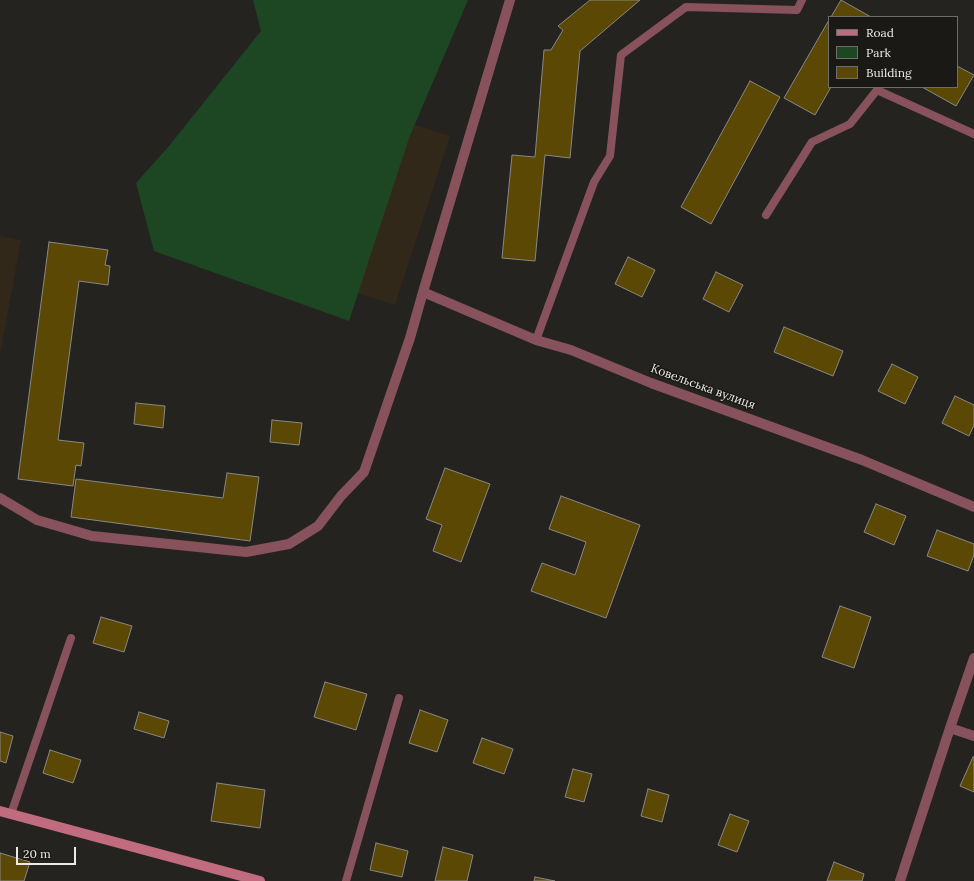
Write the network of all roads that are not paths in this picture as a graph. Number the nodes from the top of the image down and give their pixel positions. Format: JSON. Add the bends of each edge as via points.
{"nodes":[{"id":1,"x":510,"y":0,"type":"edge"},
{"id":2,"x":802,"y":0,"type":"edge"},
{"id":3,"x":974,"y":134,"type":"edge"},
{"id":4,"x":766,"y":215,"type":"dead end"},
{"id":5,"x":422,"y":292,"type":"junction"},
{"id":6,"x":536,"y":340,"type":"junction"},
{"id":7,"x":0,"y":498,"type":"edge"},
{"id":8,"x":974,"y":507,"type":"edge"},
{"id":9,"x":71,"y":638,"type":"dead end"},
{"id":10,"x":974,"y":658,"type":"edge"},
{"id":11,"x":399,"y":698,"type":"dead end"},
{"id":12,"x":950,"y":728,"type":"junction"},
{"id":13,"x":974,"y":736,"type":"edge"},
{"id":14,"x":0,"y":811,"type":"edge"},
{"id":15,"x":11,"y":814,"type":"junction"},
{"id":16,"x":260,"y":881,"type":"edge"},
{"id":17,"x":346,"y":881,"type":"edge"},
{"id":18,"x":900,"y":881,"type":"edge"}],
"edges":[{"from":1,"to":5,"type":"street"},
{"from":2,"to":6,"type":"lane","via":[[797,10],[686,7],[621,55],[610,156],[594,182]]},
{"from":3,"to":4,"type":"lane","via":[[877,90],[850,124],[812,142]]},
{"from":5,"to":6,"type":"street","name":"Ковельська вулиця"},
{"from":5,"to":7,"type":"street","via":[[410,338],[364,472],[318,526],[289,544],[246,552],[92,536],[37,520]]},
{"from":6,"to":8,"type":"street","name":"Ковельська вулиця","via":[[571,350],[651,383],[862,460]]},
{"from":9,"to":15,"type":"lane"},
{"from":10,"to":12,"type":"street"},
{"from":11,"to":17,"type":"lane"},
{"from":12,"to":13,"type":"street"},
{"from":12,"to":18,"type":"street"},
{"from":14,"to":15,"type":"street"},
{"from":15,"to":16,"type":"street"}]}
